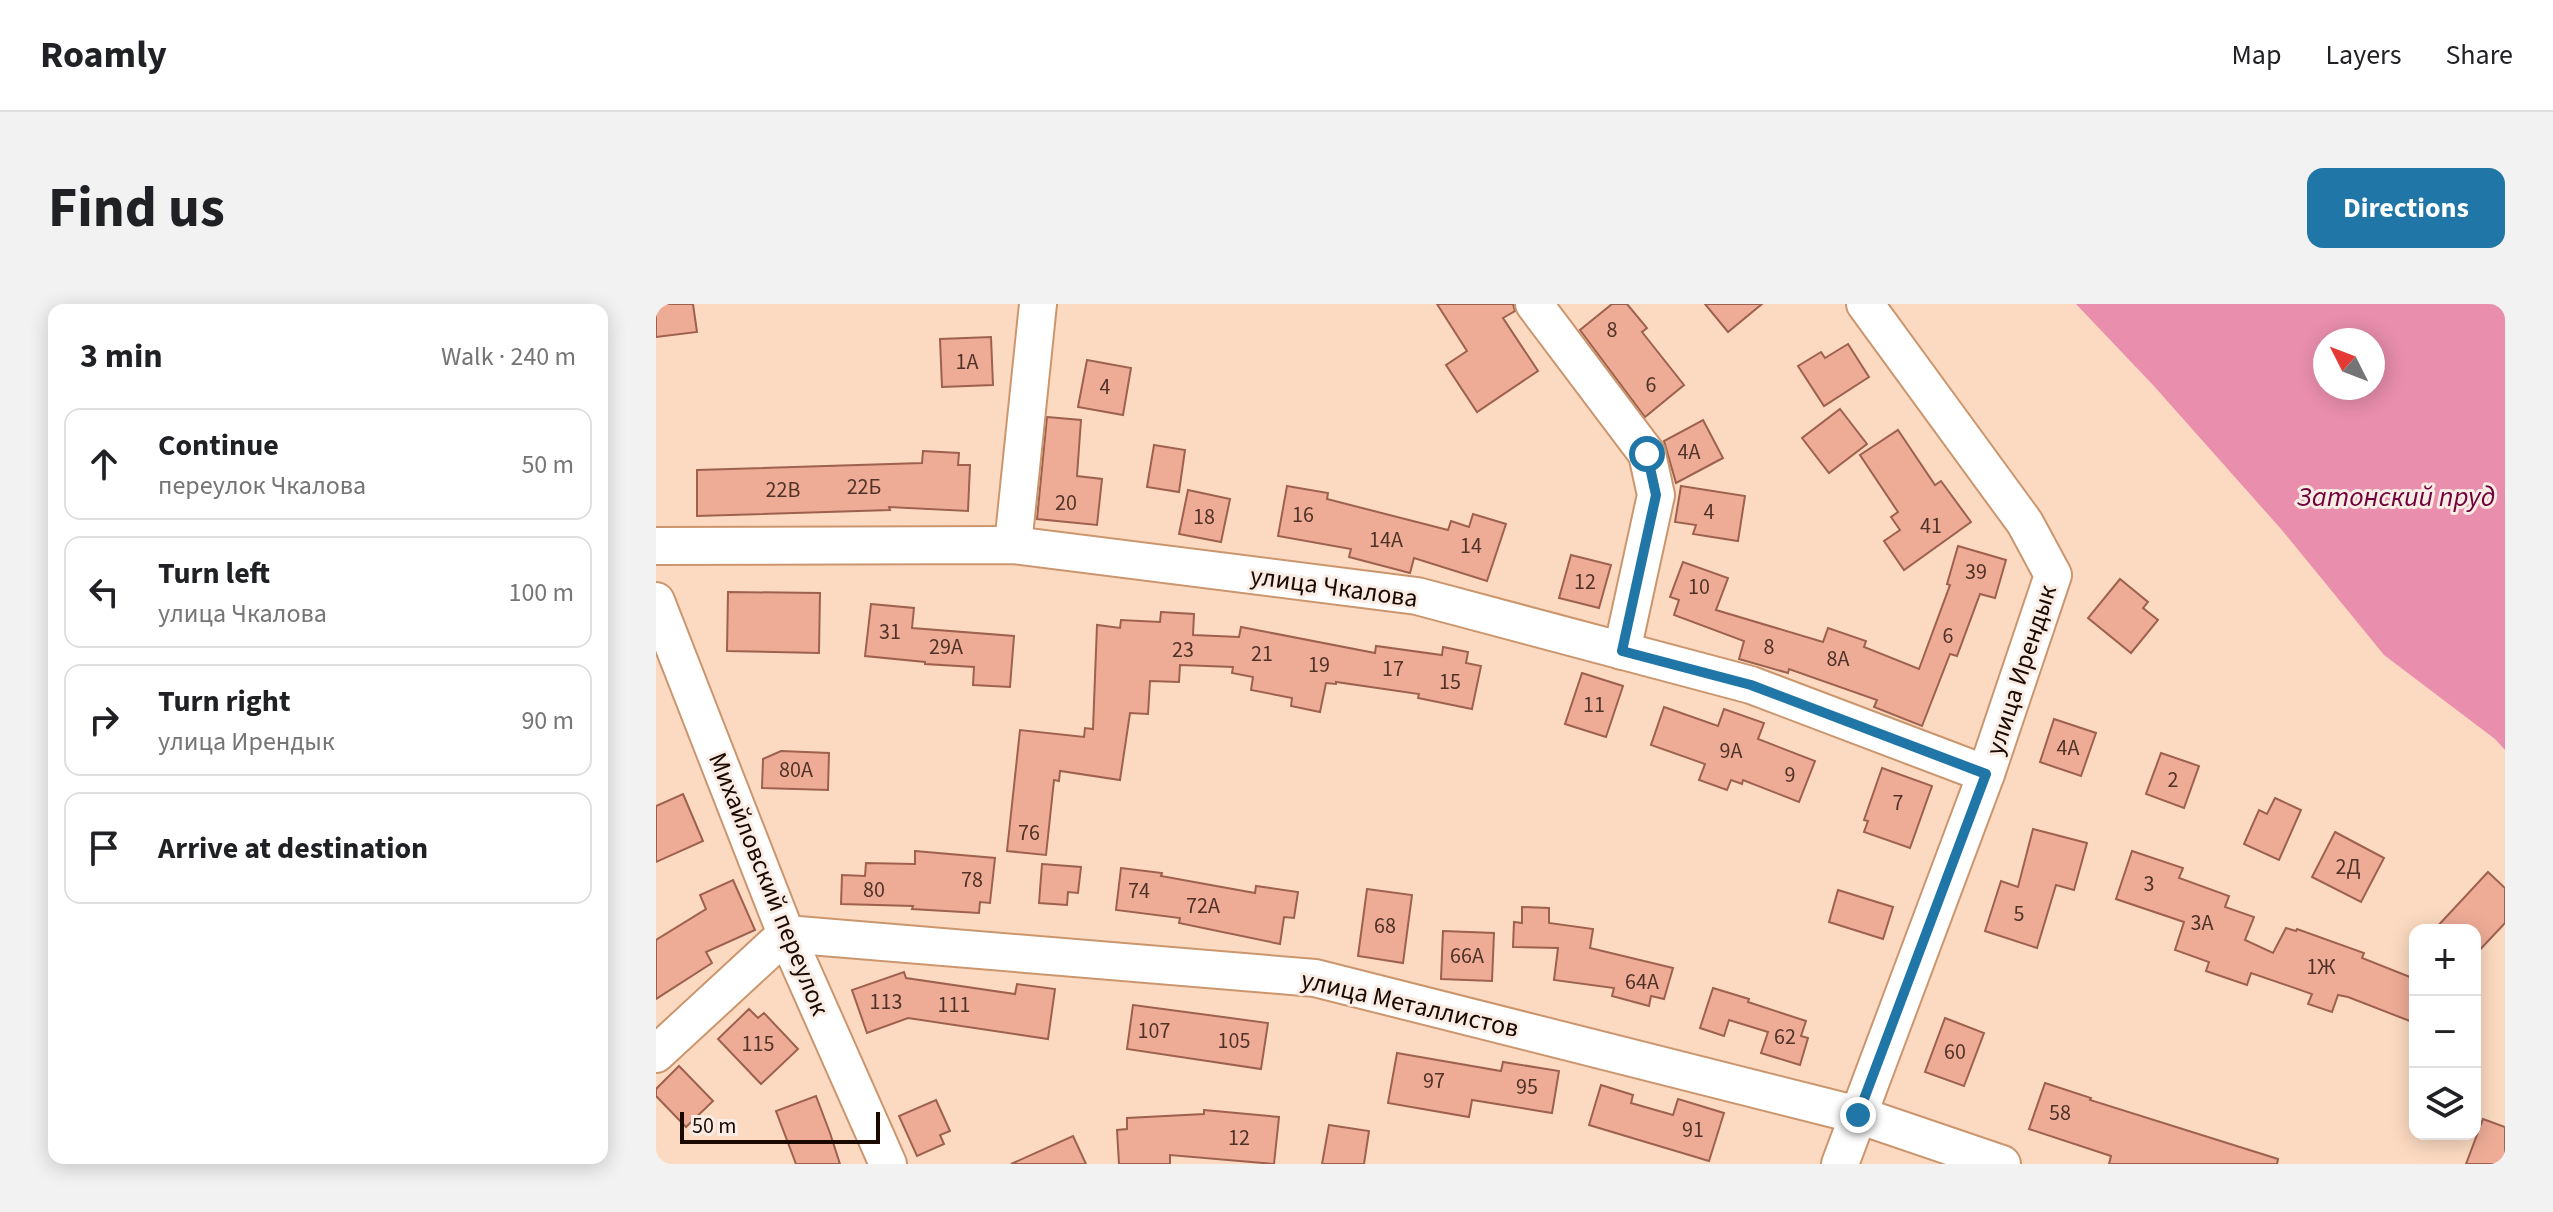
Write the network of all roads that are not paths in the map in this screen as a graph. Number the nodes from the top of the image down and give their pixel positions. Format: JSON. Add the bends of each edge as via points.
{"nodes":[{"id":1,"x":1038,"y":304,"type":"edge"},
{"id":2,"x":1534,"y":304,"type":"edge"},
{"id":3,"x":1865,"y":304,"type":"edge"},
{"id":4,"x":1013,"y":545,"type":"junction"},
{"id":5,"x":656,"y":546,"type":"edge"},
{"id":6,"x":656,"y":601,"type":"edge"},
{"id":7,"x":1622,"y":651,"type":"junction"},
{"id":8,"x":1986,"y":774,"type":"junction"},
{"id":9,"x":786,"y":934,"type":"junction"},
{"id":10,"x":656,"y":1054,"type":"edge"},
{"id":11,"x":1858,"y":1115,"type":"junction"},
{"id":12,"x":888,"y":1164,"type":"edge"},
{"id":13,"x":1840,"y":1164,"type":"edge"},
{"id":14,"x":2002,"y":1164,"type":"edge"}],
"edges":[{"from":1,"to":4,"type":"street"},
{"from":2,"to":7,"type":"street","via":[[1647,454],[1656,495]]},
{"from":3,"to":8,"type":"street","name":"улица Ирендык","via":[[2025,523],[2053,575]]},
{"from":4,"to":5,"type":"street","name":"улица Чкалова"},
{"from":4,"to":7,"type":"street","name":"улица Чкалова","via":[[1417,596]]},
{"from":6,"to":9,"type":"street","name":"Михайловский переулок"},
{"from":7,"to":8,"type":"street","name":"улица Чкалова","via":[[1751,685]]},
{"from":8,"to":11,"type":"street","name":"улица Ирендык"},
{"from":9,"to":10,"type":"street"},
{"from":9,"to":11,"type":"street","name":"улица Металлистов","via":[[1315,978]]},
{"from":9,"to":12,"type":"street","name":"Михайловский переулок"},
{"from":11,"to":13,"type":"street","name":"улица Ирендык"},
{"from":11,"to":14,"type":"street","name":"улица Металлистов"}]}
